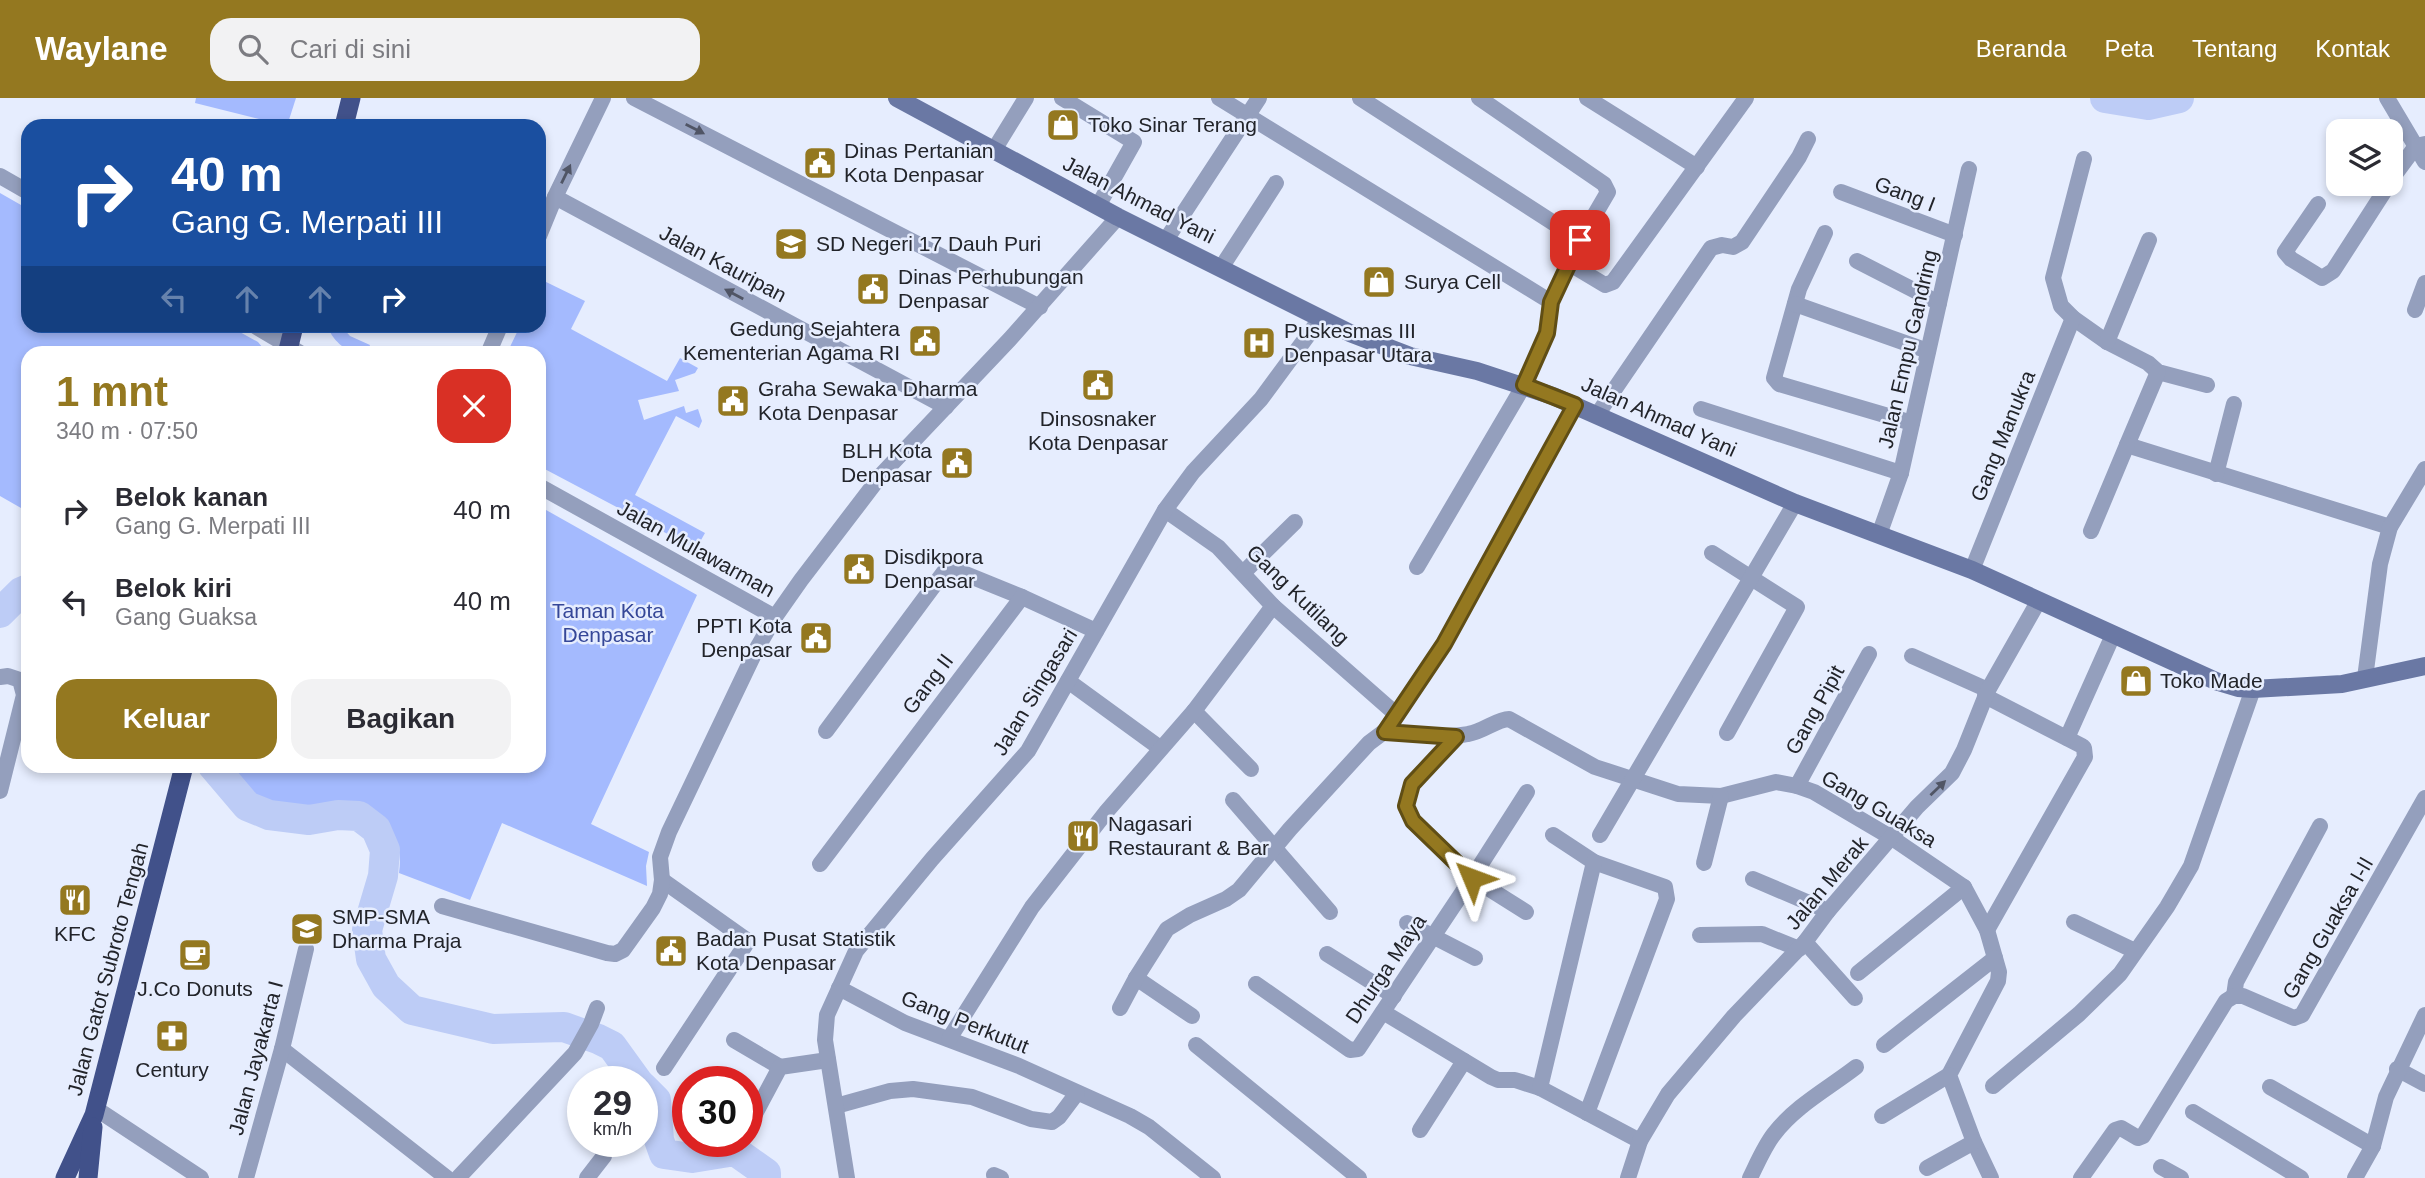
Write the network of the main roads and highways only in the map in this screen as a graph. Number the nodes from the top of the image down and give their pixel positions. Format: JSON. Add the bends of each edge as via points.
{"nodes":[{"id":1,"x":351,"y":98,"type":"edge"},
{"id":2,"x":897,"y":98,"type":"edge"},
{"id":3,"x":346,"y":119,"type":"edge"},
{"id":4,"x":2425,"y":666,"type":"edge"},
{"id":5,"x":182,"y":773,"type":"edge"},
{"id":6,"x":94,"y":1112,"type":"junction"},
{"id":7,"x":65,"y":1178,"type":"edge"},
{"id":8,"x":88,"y":1178,"type":"edge"}],
"edges":[{"from":1,"to":3,"type":"highway"},
{"from":2,"to":4,"type":"main road","name":"Jalan Ahmad Yani","via":[[1320,319],[1410,356],[1524,385],[1575,405],[1795,503],[1972,570],[2218,682],[2253,689],[2342,684]]},
{"from":5,"to":6,"type":"highway","name":"Jalan Gatot Subroto Tengah"},
{"from":6,"to":7,"type":"highway","name":"Jalan Gatot Subroto Tengah"},
{"from":6,"to":8,"type":"highway"}]}
